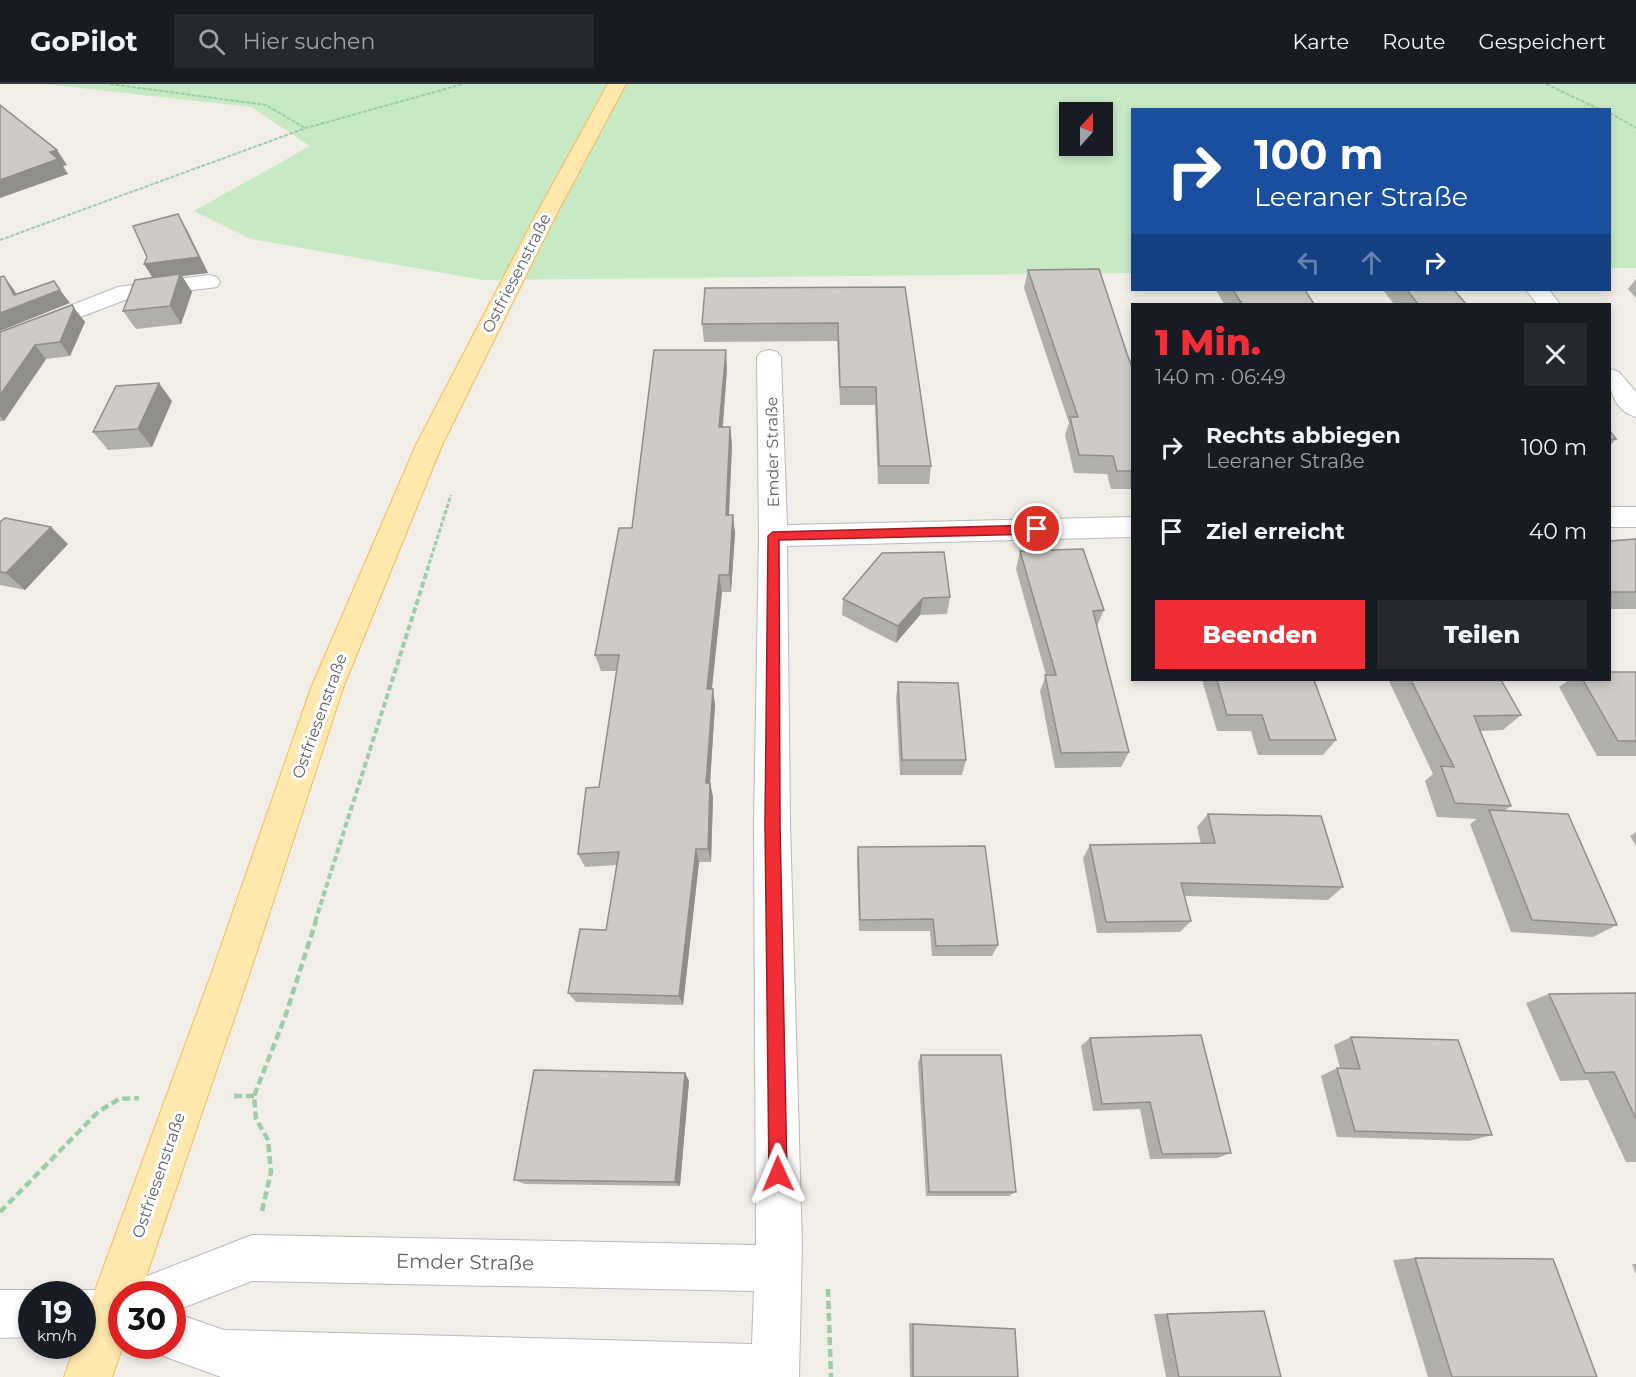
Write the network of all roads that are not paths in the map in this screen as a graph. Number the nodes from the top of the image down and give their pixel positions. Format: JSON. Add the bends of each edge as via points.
{"nodes":[{"id":1,"x":617,"y":84,"type":"edge"},
{"id":2,"x":209,"y":282,"type":"dead end"},
{"id":3,"x":1538,"y":291,"type":"edge"},
{"id":4,"x":1548,"y":303,"type":"edge"},
{"id":5,"x":0,"y":341,"type":"edge"},
{"id":6,"x":770,"y":357,"type":"dead end"},
{"id":7,"x":1611,"y":378,"type":"edge"},
{"id":8,"x":1636,"y":410,"type":"edge"},
{"id":9,"x":1611,"y":517,"type":"edge"},
{"id":10,"x":1636,"y":517,"type":"edge"},
{"id":11,"x":1131,"y":527,"type":"edge"},
{"id":12,"x":773,"y":536,"type":"junction"},
{"id":13,"x":778,"y":1268,"type":"junction"},
{"id":14,"x":120,"y":1281,"type":"edge"},
{"id":15,"x":186,"y":1283,"type":"edge"},
{"id":16,"x":18,"y":1313,"type":"edge"},
{"id":17,"x":0,"y":1314,"type":"edge"},
{"id":18,"x":108,"y":1316,"type":"edge"},
{"id":19,"x":186,"y":1341,"type":"edge"},
{"id":20,"x":775,"y":1373,"type":"edge"},
{"id":21,"x":88,"y":1377,"type":"edge"}],
"edges":[{"from":1,"to":14,"type":"main road","name":"Ostfriesenstraße","via":[[429,446],[327,687]]},
{"from":2,"to":5,"type":"street","via":[[126,292]]},
{"from":3,"to":4,"type":"street"},
{"from":6,"to":12,"type":"street","name":"Emder Straße"},
{"from":7,"to":8,"type":"street"},
{"from":9,"to":10,"type":"street"},
{"from":11,"to":12,"type":"street"},
{"from":12,"to":13,"type":"street","name":"Emder Straße"},
{"from":13,"to":15,"type":"street","name":"Emder Straße","via":[[252,1258]]},
{"from":13,"to":20,"type":"street","name":"Emder Straße"},
{"from":16,"to":17,"type":"street"},
{"from":18,"to":21,"type":"main road","name":"Ostfriesenstraße"},
{"from":19,"to":20,"type":"street","name":"Emder Straße","via":[[224,1354]]}]}
